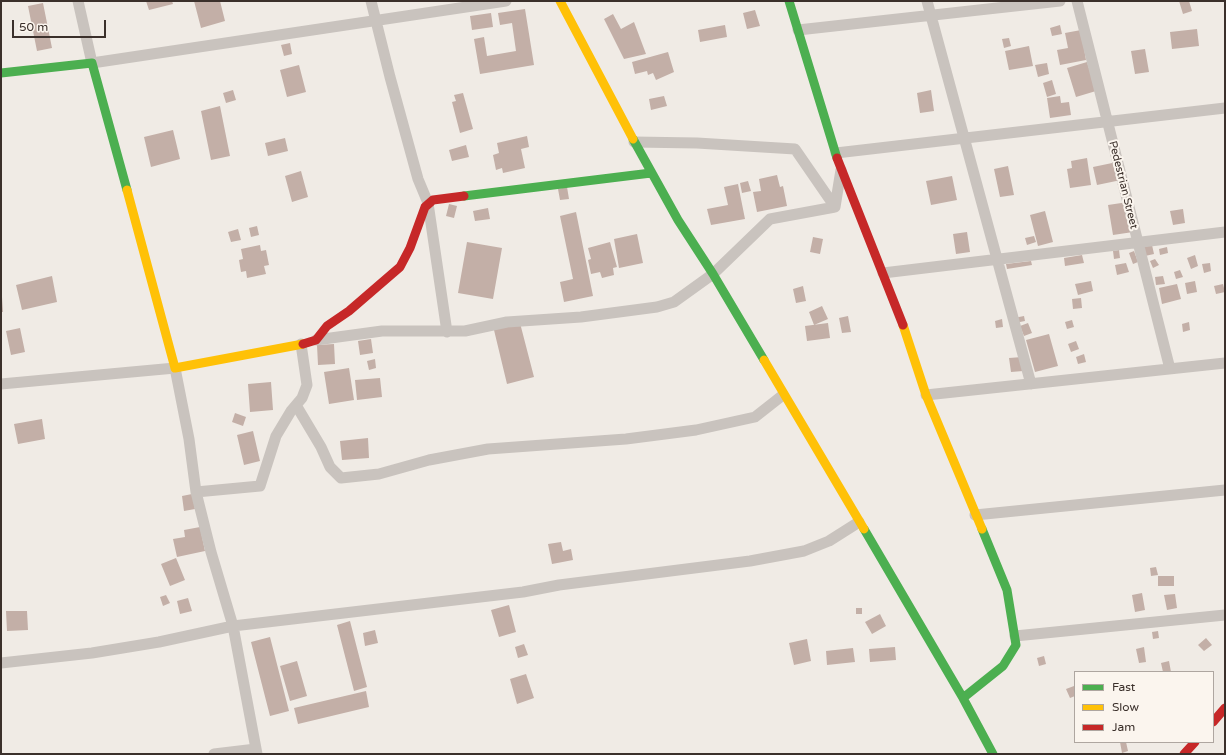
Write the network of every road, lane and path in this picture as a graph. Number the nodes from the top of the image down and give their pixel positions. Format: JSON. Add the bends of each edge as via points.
{"nodes":[{"id":1,"x":78,"y":1,"type":"edge"},
{"id":2,"x":371,"y":1,"type":"edge"},
{"id":3,"x":506,"y":1,"type":"edge"},
{"id":4,"x":560,"y":1,"type":"edge"},
{"id":5,"x":789,"y":1,"type":"edge"},
{"id":6,"x":927,"y":1,"type":"edge"},
{"id":7,"x":1060,"y":1,"type":"edge"},
{"id":8,"x":1077,"y":1,"type":"edge"},
{"id":9,"x":931,"y":15,"type":"junction"},
{"id":10,"x":376,"y":21,"type":"junction"},
{"id":11,"x":798,"y":30,"type":"junction"},
{"id":12,"x":92,"y":64,"type":"junction"},
{"id":13,"x":1,"y":73,"type":"edge"},
{"id":14,"x":1225,"y":108,"type":"edge"},
{"id":15,"x":1107,"y":121,"type":"junction"},
{"id":16,"x":964,"y":138,"type":"junction"},
{"id":17,"x":634,"y":142,"type":"junction"},
{"id":18,"x":836,"y":153,"type":"junction"},
{"id":19,"x":841,"y":170,"type":"junction"},
{"id":20,"x":651,"y":173,"type":"junction"},
{"id":21,"x":428,"y":203,"type":"junction"},
{"id":22,"x":835,"y":207,"type":"junction"},
{"id":23,"x":1225,"y":232,"type":"edge"},
{"id":24,"x":1138,"y":242,"type":"junction"},
{"id":25,"x":997,"y":259,"type":"junction"},
{"id":26,"x":883,"y":273,"type":"junction"},
{"id":27,"x":714,"y":274,"type":"junction"},
{"id":28,"x":447,"y":332,"type":"junction"},
{"id":29,"x":316,"y":340,"type":"junction"},
{"id":30,"x":301,"y":344,"type":"junction"},
{"id":31,"x":1225,"y":363,"type":"edge"},
{"id":32,"x":175,"y":368,"type":"junction"},
{"id":33,"x":1170,"y":369,"type":"junction"},
{"id":34,"x":1,"y":384,"type":"edge"},
{"id":35,"x":1030,"y":384,"type":"junction"},
{"id":36,"x":783,"y":395,"type":"junction"},
{"id":37,"x":926,"y":395,"type":"junction"},
{"id":38,"x":296,"y":405,"type":"junction"},
{"id":39,"x":1225,"y":490,"type":"edge"},
{"id":40,"x":196,"y":492,"type":"junction"},
{"id":41,"x":975,"y":515,"type":"junction"},
{"id":42,"x":860,"y":522,"type":"junction"},
{"id":43,"x":1225,"y":615,"type":"edge"},
{"id":44,"x":233,"y":626,"type":"junction"},
{"id":45,"x":1015,"y":636,"type":"junction"},
{"id":46,"x":1,"y":663,"type":"edge"},
{"id":47,"x":963,"y":698,"type":"junction"},
{"id":48,"x":1225,"y":708,"type":"edge"},
{"id":49,"x":1214,"y":721,"type":"edge"},
{"id":50,"x":1193,"y":743,"type":"edge"},
{"id":51,"x":256,"y":752,"type":"edge"},
{"id":52,"x":214,"y":754,"type":"edge"},
{"id":53,"x":993,"y":754,"type":"edge"},
{"id":54,"x":1184,"y":754,"type":"edge"}],
"edges":[{"from":1,"to":12,"type":"street"},
{"from":2,"to":10,"type":"street"},
{"from":3,"to":10,"type":"street"},
{"from":4,"to":17,"type":"main road"},
{"from":5,"to":11,"type":"main road"},
{"from":6,"to":9,"type":"street"},
{"from":7,"to":9,"type":"street"},
{"from":8,"to":15,"type":"street","name":"Pedestrian Street"},
{"from":9,"to":11,"type":"street"},
{"from":9,"to":16,"type":"street"},
{"from":10,"to":12,"type":"street"},
{"from":10,"to":21,"type":"street","via":[[418,179]]},
{"from":11,"to":18,"type":"main road"},
{"from":12,"to":13,"type":"main road"},
{"from":12,"to":32,"type":"main road"},
{"from":14,"to":15,"type":"street"},
{"from":15,"to":16,"type":"street"},
{"from":15,"to":24,"type":"street","name":"Pedestrian Street"},
{"from":16,"to":18,"type":"street"},
{"from":16,"to":25,"type":"street"},
{"from":17,"to":20,"type":"main road"},
{"from":17,"to":22,"type":"street","via":[[697,142],[795,149]]},
{"from":18,"to":19,"type":"main road"},
{"from":19,"to":22,"type":"street"},
{"from":19,"to":26,"type":"main road"},
{"from":20,"to":21,"type":"main road","via":[[443,197]]},
{"from":20,"to":27,"type":"main road"},
{"from":21,"to":28,"type":"street"},
{"from":21,"to":29,"type":"main road","via":[[400,267],[355,307],[327,326]]},
{"from":22,"to":27,"type":"street","via":[[770,219]]},
{"from":23,"to":24,"type":"street"},
{"from":24,"to":25,"type":"street"},
{"from":24,"to":33,"type":"street","name":"Pedestrian Street"},
{"from":25,"to":26,"type":"street"},
{"from":25,"to":35,"type":"street"},
{"from":26,"to":37,"type":"main road"},
{"from":27,"to":28,"type":"street","via":[[674,302],[657,307],[581,317],[507,322]]},
{"from":27,"to":36,"type":"main road"},
{"from":28,"to":29,"type":"street","via":[[382,331]]},
{"from":29,"to":30,"type":"main road"},
{"from":30,"to":32,"type":"main road"},
{"from":30,"to":38,"type":"street","via":[[307,385]]},
{"from":31,"to":33,"type":"street"},
{"from":32,"to":34,"type":"street"},
{"from":32,"to":40,"type":"street"},
{"from":33,"to":35,"type":"street"},
{"from":35,"to":37,"type":"street"},
{"from":36,"to":38,"type":"street","via":[[755,417],[696,430],[626,439],[488,449],[428,460],[379,474],[341,478],[330,467]]},
{"from":36,"to":42,"type":"main road"},
{"from":37,"to":41,"type":"main road"},
{"from":38,"to":40,"type":"street","via":[[276,436],[260,486]]},
{"from":39,"to":41,"type":"street"},
{"from":40,"to":44,"type":"street"},
{"from":41,"to":45,"type":"main road","via":[[1004,579]]},
{"from":42,"to":44,"type":"street","via":[[829,541],[804,551],[750,561],[559,585],[523,592]]},
{"from":42,"to":47,"type":"main road"},
{"from":43,"to":45,"type":"street"},
{"from":44,"to":46,"type":"street","via":[[92,653]]},
{"from":44,"to":51,"type":"street"},
{"from":45,"to":47,"type":"main road","via":[[1016,645],[1003,666]]},
{"from":47,"to":53,"type":"main road"},
{"from":48,"to":49,"type":"main road"},
{"from":50,"to":54,"type":"main road"},
{"from":51,"to":52,"type":"street"}]}
